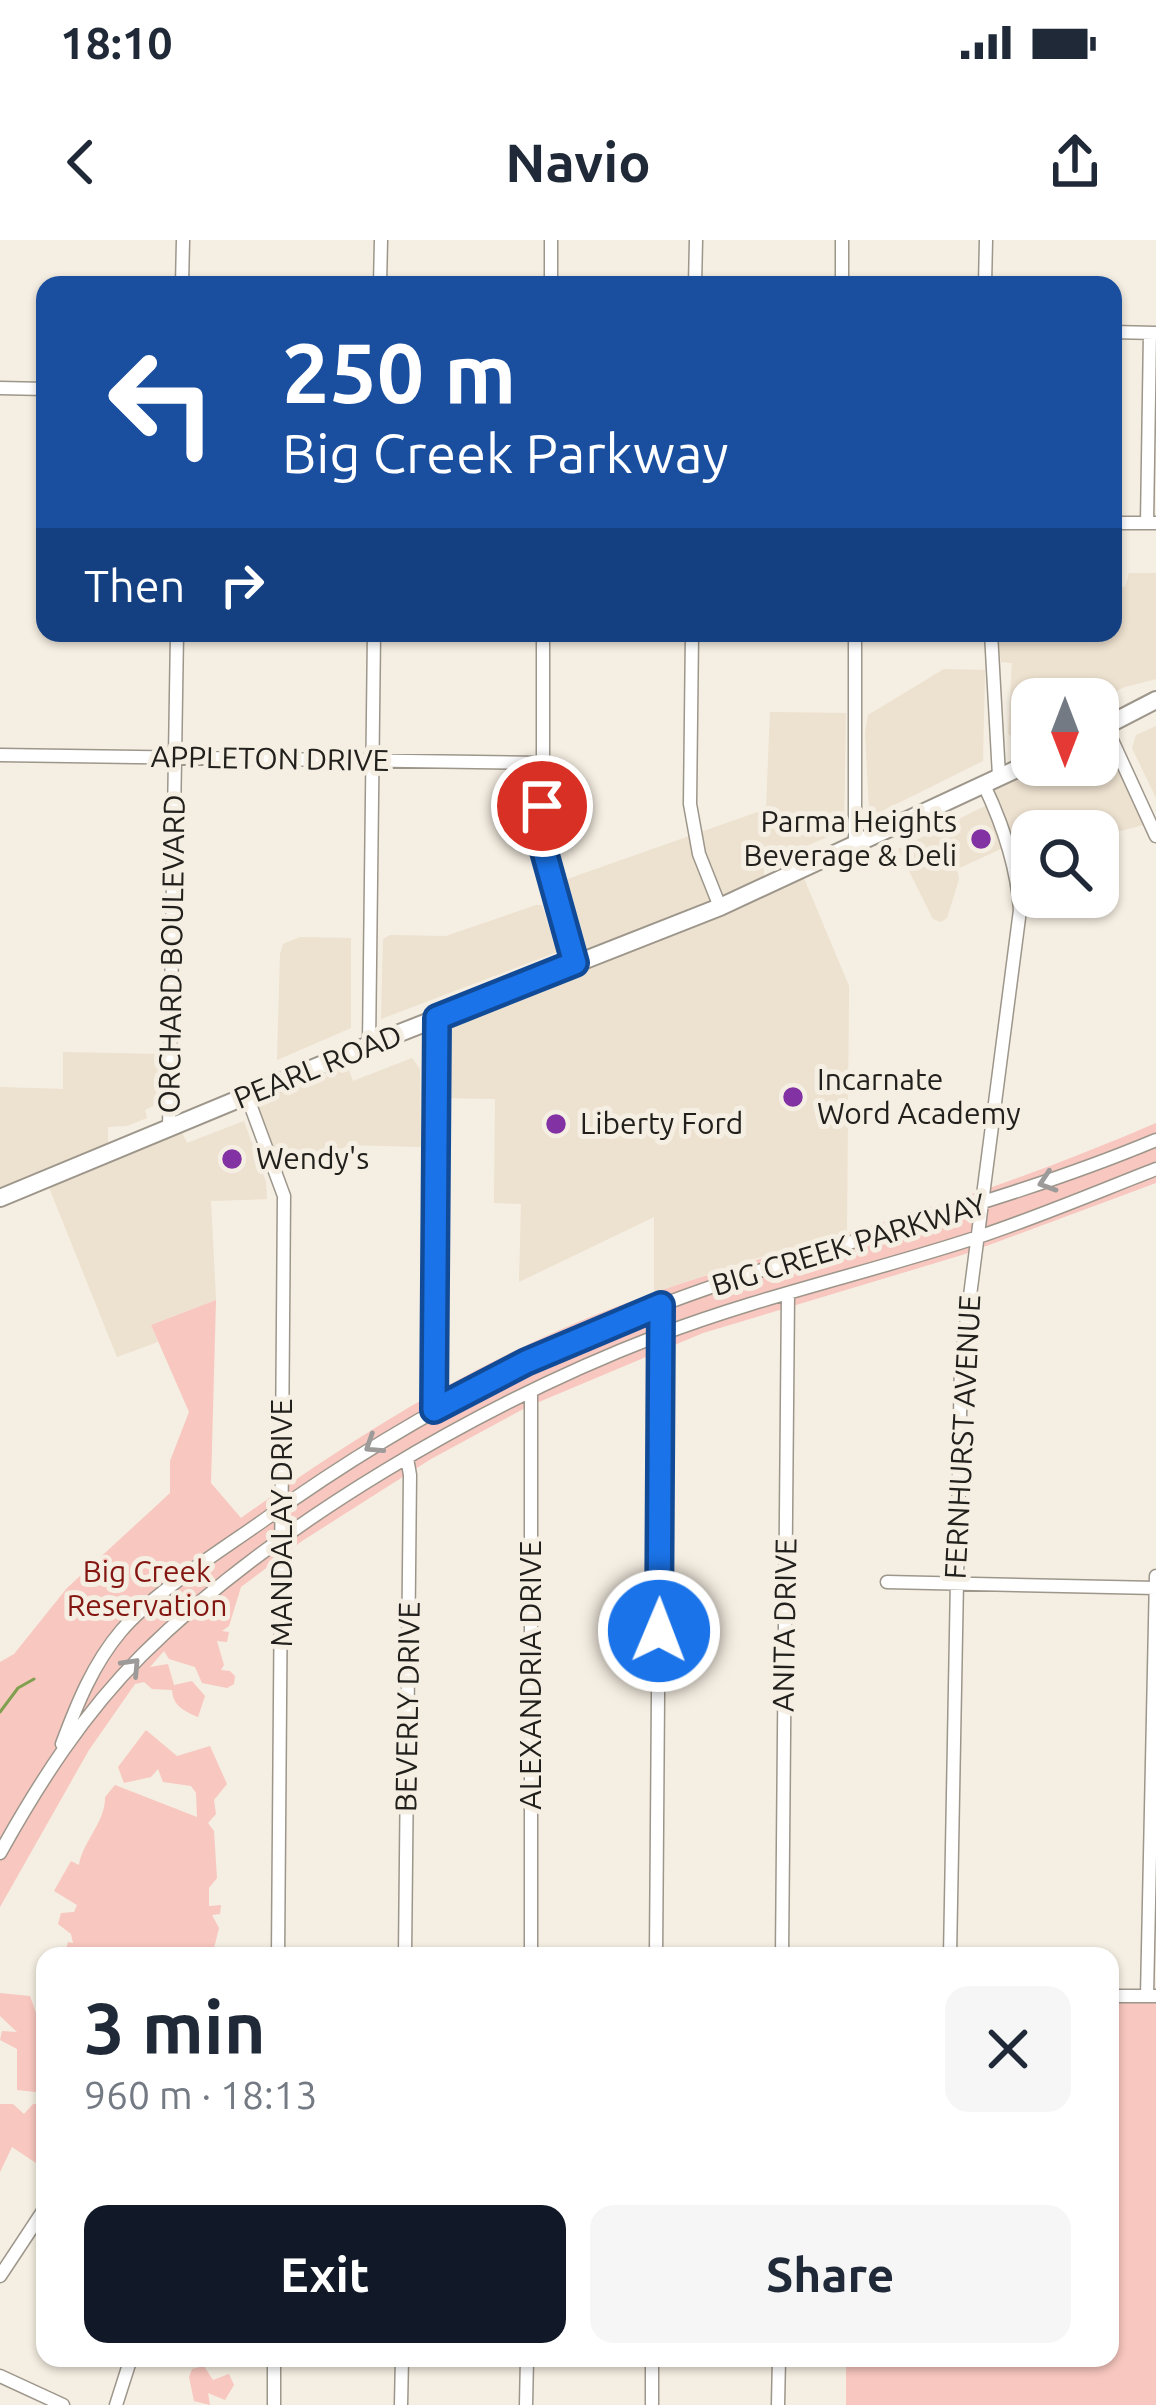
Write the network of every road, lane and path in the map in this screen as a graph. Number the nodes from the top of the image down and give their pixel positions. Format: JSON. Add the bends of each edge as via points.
{"nodes":[{"id":1,"x":183,"y":240,"type":"edge"},
{"id":2,"x":381,"y":240,"type":"edge"},
{"id":3,"x":551,"y":240,"type":"edge"},
{"id":4,"x":696,"y":240,"type":"edge"},
{"id":5,"x":842,"y":240,"type":"edge"},
{"id":6,"x":986,"y":240,"type":"edge"},
{"id":7,"x":182,"y":276,"type":"edge"},
{"id":8,"x":380,"y":276,"type":"edge"},
{"id":9,"x":551,"y":276,"type":"edge"},
{"id":10,"x":695,"y":276,"type":"edge"},
{"id":11,"x":842,"y":276,"type":"edge"},
{"id":12,"x":986,"y":276,"type":"edge"},
{"id":13,"x":1122,"y":332,"type":"edge"},
{"id":14,"x":1153,"y":333,"type":"edge"},
{"id":15,"x":0,"y":388,"type":"edge"},
{"id":16,"x":36,"y":389,"type":"edge"},
{"id":17,"x":1152,"y":523,"type":"edge"},
{"id":18,"x":177,"y":642,"type":"edge"},
{"id":19,"x":374,"y":642,"type":"edge"},
{"id":20,"x":543,"y":642,"type":"edge"},
{"id":21,"x":692,"y":642,"type":"edge"},
{"id":22,"x":855,"y":642,"type":"edge"},
{"id":23,"x":992,"y":642,"type":"edge"},
{"id":24,"x":1156,"y":700,"type":"edge"},
{"id":25,"x":1119,"y":720,"type":"edge"},
{"id":26,"x":0,"y":755,"type":"edge"},
{"id":27,"x":175,"y":758,"type":"junction"},
{"id":28,"x":372,"y":760,"type":"junction"},
{"id":29,"x":540,"y":763,"type":"junction"},
{"id":30,"x":1119,"y":763,"type":"edge"},
{"id":31,"x":1011,"y":772,"type":"edge"},
{"id":32,"x":991,"y":781,"type":"junction"},
{"id":33,"x":1156,"y":836,"type":"edge"},
{"id":34,"x":855,"y":843,"type":"junction"},
{"id":35,"x":720,"y":907,"type":"junction"},
{"id":36,"x":575,"y":963,"type":"junction"},
{"id":37,"x":437,"y":1018,"type":"junction"},
{"id":38,"x":369,"y":1045,"type":"junction"},
{"id":39,"x":247,"y":1096,"type":"junction"},
{"id":40,"x":169,"y":1130,"type":"junction"},
{"id":41,"x":1156,"y":1140,"type":"edge"},
{"id":42,"x":1156,"y":1169,"type":"edge"},
{"id":43,"x":0,"y":1198,"type":"edge"},
{"id":44,"x":982,"y":1203,"type":"junction"},
{"id":45,"x":980,"y":1237,"type":"junction"},
{"id":46,"x":788,"y":1294,"type":"junction"},
{"id":47,"x":661,"y":1305,"type":"junction"},
{"id":48,"x":662,"y":1334,"type":"junction"},
{"id":49,"x":531,"y":1394,"type":"junction"},
{"id":50,"x":434,"y":1410,"type":"junction"},
{"id":51,"x":406,"y":1458,"type":"junction"},
{"id":52,"x":282,"y":1505,"type":"junction"},
{"id":53,"x":282,"y":1540,"type":"junction"},
{"id":54,"x":1156,"y":1576,"type":"edge"},
{"id":55,"x":887,"y":1582,"type":"dead end"},
{"id":56,"x":956,"y":1585,"type":"junction"},
{"id":57,"x":1156,"y":1588,"type":"edge"},
{"id":58,"x":87,"y":1683,"type":"junction"},
{"id":59,"x":106,"y":1695,"type":"junction"},
{"id":60,"x":57,"y":1756,"type":"junction"},
{"id":61,"x":0,"y":1853,"type":"edge"},
{"id":62,"x":278,"y":1947,"type":"edge"},
{"id":63,"x":405,"y":1947,"type":"edge"},
{"id":64,"x":531,"y":1947,"type":"edge"},
{"id":65,"x":656,"y":1947,"type":"edge"},
{"id":66,"x":782,"y":1947,"type":"edge"},
{"id":67,"x":950,"y":1947,"type":"edge"},
{"id":68,"x":1119,"y":1996,"type":"edge"},
{"id":69,"x":1152,"y":1996,"type":"edge"},
{"id":70,"x":36,"y":2222,"type":"edge"},
{"id":71,"x":0,"y":2276,"type":"edge"},
{"id":72,"x":128,"y":2367,"type":"edge"},
{"id":73,"x":274,"y":2367,"type":"edge"},
{"id":74,"x":402,"y":2367,"type":"edge"},
{"id":75,"x":527,"y":2367,"type":"edge"},
{"id":76,"x":652,"y":2367,"type":"edge"},
{"id":77,"x":779,"y":2367,"type":"edge"},
{"id":78,"x":0,"y":2376,"type":"edge"},
{"id":79,"x":63,"y":2405,"type":"edge"},
{"id":80,"x":116,"y":2405,"type":"edge"},
{"id":81,"x":274,"y":2405,"type":"edge"},
{"id":82,"x":401,"y":2405,"type":"edge"},
{"id":83,"x":526,"y":2405,"type":"edge"},
{"id":84,"x":652,"y":2405,"type":"edge"},
{"id":85,"x":778,"y":2405,"type":"edge"}],
"edges":[{"from":1,"to":7,"type":"street"},
{"from":2,"to":8,"type":"street"},
{"from":3,"to":9,"type":"street"},
{"from":4,"to":10,"type":"street"},
{"from":5,"to":11,"type":"street"},
{"from":6,"to":12,"type":"street"},
{"from":13,"to":14,"type":"street"},
{"from":14,"to":17,"type":"street"},
{"from":15,"to":16,"type":"street"},
{"from":18,"to":27,"type":"street","name":"ORCHARD BOULEVARD"},
{"from":19,"to":28,"type":"street"},
{"from":20,"to":29,"type":"street"},
{"from":21,"to":35,"type":"street","via":[[690,804]]},
{"from":22,"to":34,"type":"street"},
{"from":23,"to":32,"type":"street","name":"FERNHURST AVENUE"},
{"from":24,"to":25,"type":"main road"},
{"from":26,"to":27,"type":"street","name":"APPLETON DRIVE"},
{"from":27,"to":28,"type":"street","name":"APPLETON DRIVE"},
{"from":27,"to":40,"type":"street","name":"ORCHARD BOULEVARD"},
{"from":28,"to":29,"type":"street","name":"APPLETON DRIVE"},
{"from":28,"to":38,"type":"street"},
{"from":29,"to":36,"type":"street","via":[[543,848]]},
{"from":30,"to":33,"type":"street"},
{"from":31,"to":32,"type":"main road","name":"PEARL ROAD"},
{"from":32,"to":34,"type":"main road","name":"PEARL ROAD"},
{"from":32,"to":44,"type":"street","name":"FERNHURST AVENUE","via":[[1020,910]]},
{"from":34,"to":35,"type":"main road","name":"PEARL ROAD"},
{"from":35,"to":36,"type":"main road","name":"PEARL ROAD"},
{"from":36,"to":37,"type":"main road","name":"PEARL ROAD"},
{"from":37,"to":38,"type":"main road","name":"PEARL ROAD"},
{"from":37,"to":50,"type":"street"},
{"from":38,"to":39,"type":"main road","name":"PEARL ROAD"},
{"from":39,"to":40,"type":"main road","name":"PEARL ROAD"},
{"from":39,"to":52,"type":"street","name":"MANDALAY DRIVE","via":[[284,1196]]},
{"from":40,"to":43,"type":"main road","name":"PEARL ROAD"},
{"from":41,"to":44,"type":"street","name":"BIG CREEK PARKWAY","one_way":true},
{"from":42,"to":45,"type":"street","name":"BIG CREEK PARKWAY"},
{"from":44,"to":45,"type":"street","name":"FERNHURST AVENUE"},
{"from":44,"to":47,"type":"street","name":"BIG CREEK PARKWAY"},
{"from":45,"to":46,"type":"street","name":"BIG CREEK PARKWAY"},
{"from":45,"to":56,"type":"street","name":"FERNHURST AVENUE","via":[[962,1365]]},
{"from":46,"to":48,"type":"street","name":"BIG CREEK PARKWAY"},
{"from":46,"to":66,"type":"street","name":"ANITA DRIVE"},
{"from":47,"to":48,"type":"street"},
{"from":47,"to":50,"type":"street","name":"BIG CREEK PARKWAY"},
{"from":48,"to":49,"type":"street","name":"BIG CREEK PARKWAY"},
{"from":48,"to":65,"type":"street"},
{"from":49,"to":51,"type":"street","name":"BIG CREEK PARKWAY"},
{"from":49,"to":64,"type":"street","name":"ALEXANDRIA DRIVE"},
{"from":50,"to":52,"type":"street","name":"BIG CREEK PARKWAY","one_way":true},
{"from":51,"to":53,"type":"street","name":"BIG CREEK PARKWAY"},
{"from":51,"to":63,"type":"street","name":"BEVERLY DRIVE"},
{"from":52,"to":53,"type":"street","name":"MANDALAY DRIVE"},
{"from":52,"to":58,"type":"street","name":"BIG CREEK PARKWAY","via":[[122,1630]]},
{"from":59,"to":53,"type":"street","name":"BIG CREEK PARKWAY","one_way":true,"via":[[210,1594]]},
{"from":53,"to":62,"type":"street","name":"MANDALAY DRIVE"},
{"from":54,"to":57,"type":"street"},
{"from":55,"to":56,"type":"street"},
{"from":56,"to":57,"type":"street"},
{"from":56,"to":67,"type":"street","name":"FERNHURST AVENUE"},
{"from":57,"to":69,"type":"street"},
{"from":58,"to":59,"type":"street"},
{"from":58,"to":60,"type":"street","name":"BIG CREEK PARKWAY"},
{"from":59,"to":60,"type":"street","name":"BIG CREEK PARKWAY"},
{"from":60,"to":61,"type":"street","name":"BIG CREEK PARKWAY"},
{"from":68,"to":69,"type":"street"},
{"from":70,"to":71,"type":"street"},
{"from":72,"to":80,"type":"street"},
{"from":73,"to":81,"type":"street"},
{"from":74,"to":82,"type":"street"},
{"from":75,"to":83,"type":"street"},
{"from":76,"to":84,"type":"street"},
{"from":77,"to":85,"type":"street"},
{"from":78,"to":79,"type":"street"}]}
